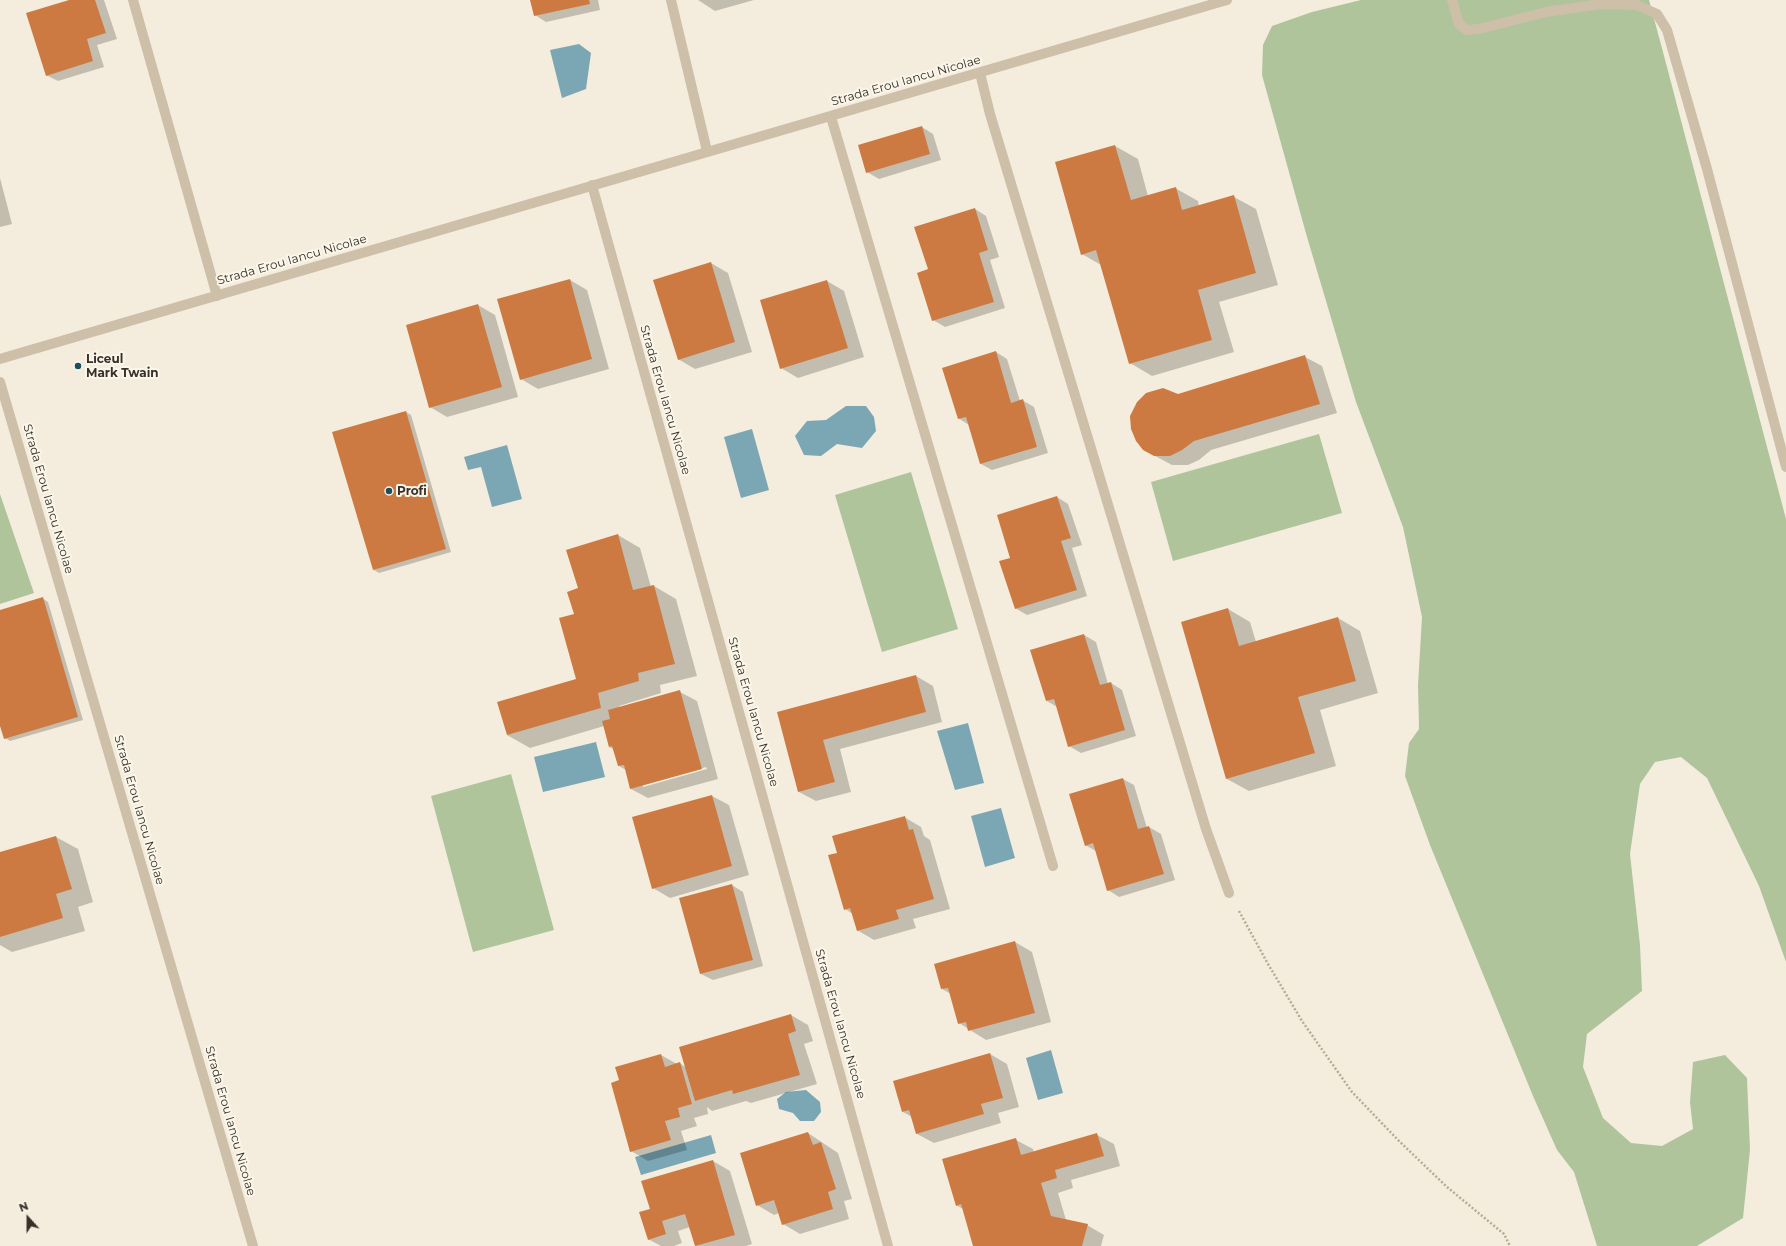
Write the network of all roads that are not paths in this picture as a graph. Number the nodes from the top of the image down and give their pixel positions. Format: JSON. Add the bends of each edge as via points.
{"nodes":[{"id":1,"x":133,"y":0,"type":"edge"},
{"id":2,"x":671,"y":0,"type":"edge"},
{"id":3,"x":1227,"y":0,"type":"edge"},
{"id":4,"x":1452,"y":0,"type":"edge"},
{"id":5,"x":980,"y":73,"type":"junction"},
{"id":6,"x":831,"y":117,"type":"junction"},
{"id":7,"x":707,"y":151,"type":"junction"},
{"id":8,"x":592,"y":186,"type":"junction"},
{"id":9,"x":217,"y":296,"type":"junction"},
{"id":10,"x":0,"y":359,"type":"edge"},
{"id":11,"x":0,"y":382,"type":"edge"},
{"id":12,"x":1786,"y":467,"type":"edge"},
{"id":13,"x":1053,"y":866,"type":"dead end"},
{"id":14,"x":1229,"y":893,"type":"road end"},
{"id":15,"x":253,"y":1246,"type":"edge"},
{"id":16,"x":888,"y":1246,"type":"edge"}],
"edges":[{"from":1,"to":9,"type":"street"},
{"from":2,"to":7,"type":"street"},
{"from":3,"to":5,"type":"street","name":"Strada Erou Iancu Nicolae"},
{"from":4,"to":12,"type":"street","via":[[1459,24],[1466,30],[1546,12],[1601,4],[1637,5],[1657,14],[1667,30],[1672,46]]},
{"from":5,"to":6,"type":"street","name":"Strada Erou Iancu Nicolae"},
{"from":5,"to":14,"type":"street","via":[[990,114],[1206,829]]},
{"from":6,"to":7,"type":"street","name":"Strada Erou Iancu Nicolae"},
{"from":6,"to":13,"type":"street"},
{"from":7,"to":8,"type":"street","name":"Strada Erou Iancu Nicolae"},
{"from":8,"to":9,"type":"street","name":"Strada Erou Iancu Nicolae"},
{"from":8,"to":16,"type":"street","name":"Strada Erou Iancu Nicolae"},
{"from":9,"to":10,"type":"street","name":"Strada Erou Iancu Nicolae"},
{"from":11,"to":15,"type":"street","name":"Strada Erou Iancu Nicolae"}]}
